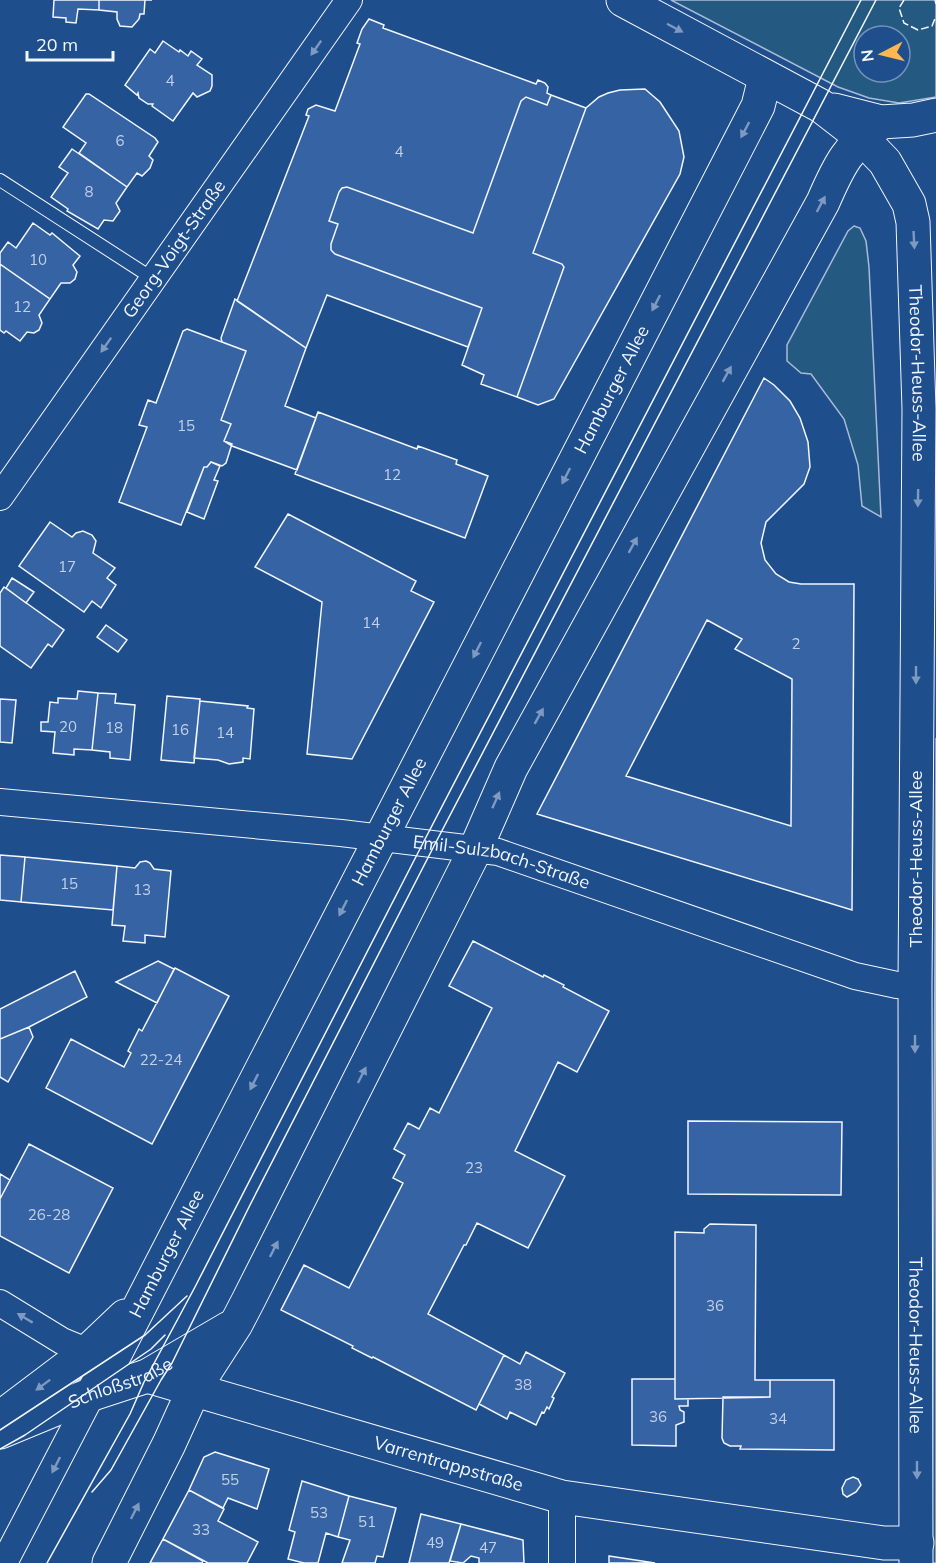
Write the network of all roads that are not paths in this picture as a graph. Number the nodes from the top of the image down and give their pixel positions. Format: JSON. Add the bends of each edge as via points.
{"nodes":[{"id":1,"x":349,"y":0,"type":"edge"},
{"id":2,"x":623,"y":0,"type":"edge"},
{"id":3,"x":762,"y":75,"type":"junction"},
{"id":4,"x":936,"y":115,"type":"edge"},
{"id":5,"x":871,"y":130,"type":"junction"},
{"id":6,"x":0,"y":180,"type":"edge"},
{"id":7,"x":152,"y":278,"type":"junction"},
{"id":8,"x":0,"y":497,"type":"edge"},
{"id":9,"x":0,"y":801,"type":"edge"},
{"id":10,"x":380,"y":838,"type":"junction"},
{"id":11,"x":476,"y":848,"type":"junction"},
{"id":12,"x":915,"y":986,"type":"junction"},
{"id":13,"x":148,"y":1290,"type":"joint"},
{"id":14,"x":0,"y":1303,"type":"edge"},
{"id":15,"x":236,"y":1324,"type":"junction"},
{"id":16,"x":98,"y":1357,"type":"junction"},
{"id":17,"x":147,"y":1376,"type":"junction"},
{"id":18,"x":194,"y":1389,"type":"junction"},
{"id":19,"x":92,"y":1394,"type":"junction"},
{"id":20,"x":0,"y":1418,"type":"edge"},
{"id":21,"x":0,"y":1432,"type":"edge"},
{"id":22,"x":562,"y":1497,"type":"junction"},
{"id":23,"x":0,"y":1524,"type":"edge"},
{"id":24,"x":916,"y":1553,"type":"edge"},
{"id":25,"x":4,"y":1563,"type":"edge"},
{"id":26,"x":109,"y":1563,"type":"edge"},
{"id":27,"x":562,"y":1563,"type":"edge"}],
"edges":[{"from":1,"to":7,"type":"street","name":"Georg-Voigt-Straße","one_way":true},
{"from":2,"to":3,"type":"street","one_way":true},
{"from":3,"to":5,"type":"street"},
{"from":3,"to":10,"type":"street","name":"Hamburger Allee","one_way":true,"via":[[758,106]]},
{"from":4,"to":5,"type":"street"},
{"from":11,"to":5,"type":"street","one_way":true,"via":[[511,768],[823,202],[837,170]]},
{"from":5,"to":12,"type":"street","name":"Theodor-Heuss-Allee","one_way":true,"via":[[909,204],[913,222],[919,409]]},
{"from":6,"to":7,"type":"lane"},
{"from":7,"to":8,"type":"street","name":"Georg-Voigt-Straße","one_way":true},
{"from":9,"to":10,"type":"street","name":"Emil-Sulzbach-Straße"},
{"from":10,"to":11,"type":"street","name":"Emil-Sulzbach-Straße"},
{"from":10,"to":13,"type":"street","name":"Hamburger Allee","one_way":true},
{"from":11,"to":12,"type":"street","name":"Emil-Sulzbach-Straße","via":[[498,852],[855,976]]},
{"from":15,"to":11,"type":"street","one_way":true},
{"from":12,"to":24,"type":"street","name":"Theodor-Heuss-Allee","one_way":true},
{"from":13,"to":16,"type":"street","name":"Schloßstraße","via":[[113,1329]]},
{"from":16,"to":14,"type":"street","name":"Varrentrappstraße","one_way":true},
{"from":15,"to":17,"type":"street","name":"Schloßstraße"},
{"from":15,"to":18,"type":"street"},
{"from":16,"to":17,"type":"street","name":"Varrentrappstraße"},
{"from":16,"to":19,"type":"street"},
{"from":16,"to":20,"type":"street","name":"Schloßstraße","one_way":true},
{"from":17,"to":18,"type":"street","name":"Varrentrappstraße"},
{"from":17,"to":19,"type":"street","name":"Schloßstraße"},
{"from":18,"to":22,"type":"street","name":"Varrentrappstraße"},
{"from":26,"to":18,"type":"street","one_way":true},
{"from":19,"to":21,"type":"street","name":"Schloßstraße"},
{"from":19,"to":25,"type":"street","one_way":true},
{"from":22,"to":24,"type":"street","name":"Varrentrappstraße","via":[[884,1544]]},
{"from":22,"to":27,"type":"street"},
{"from":23,"to":25,"type":"street"}]}
